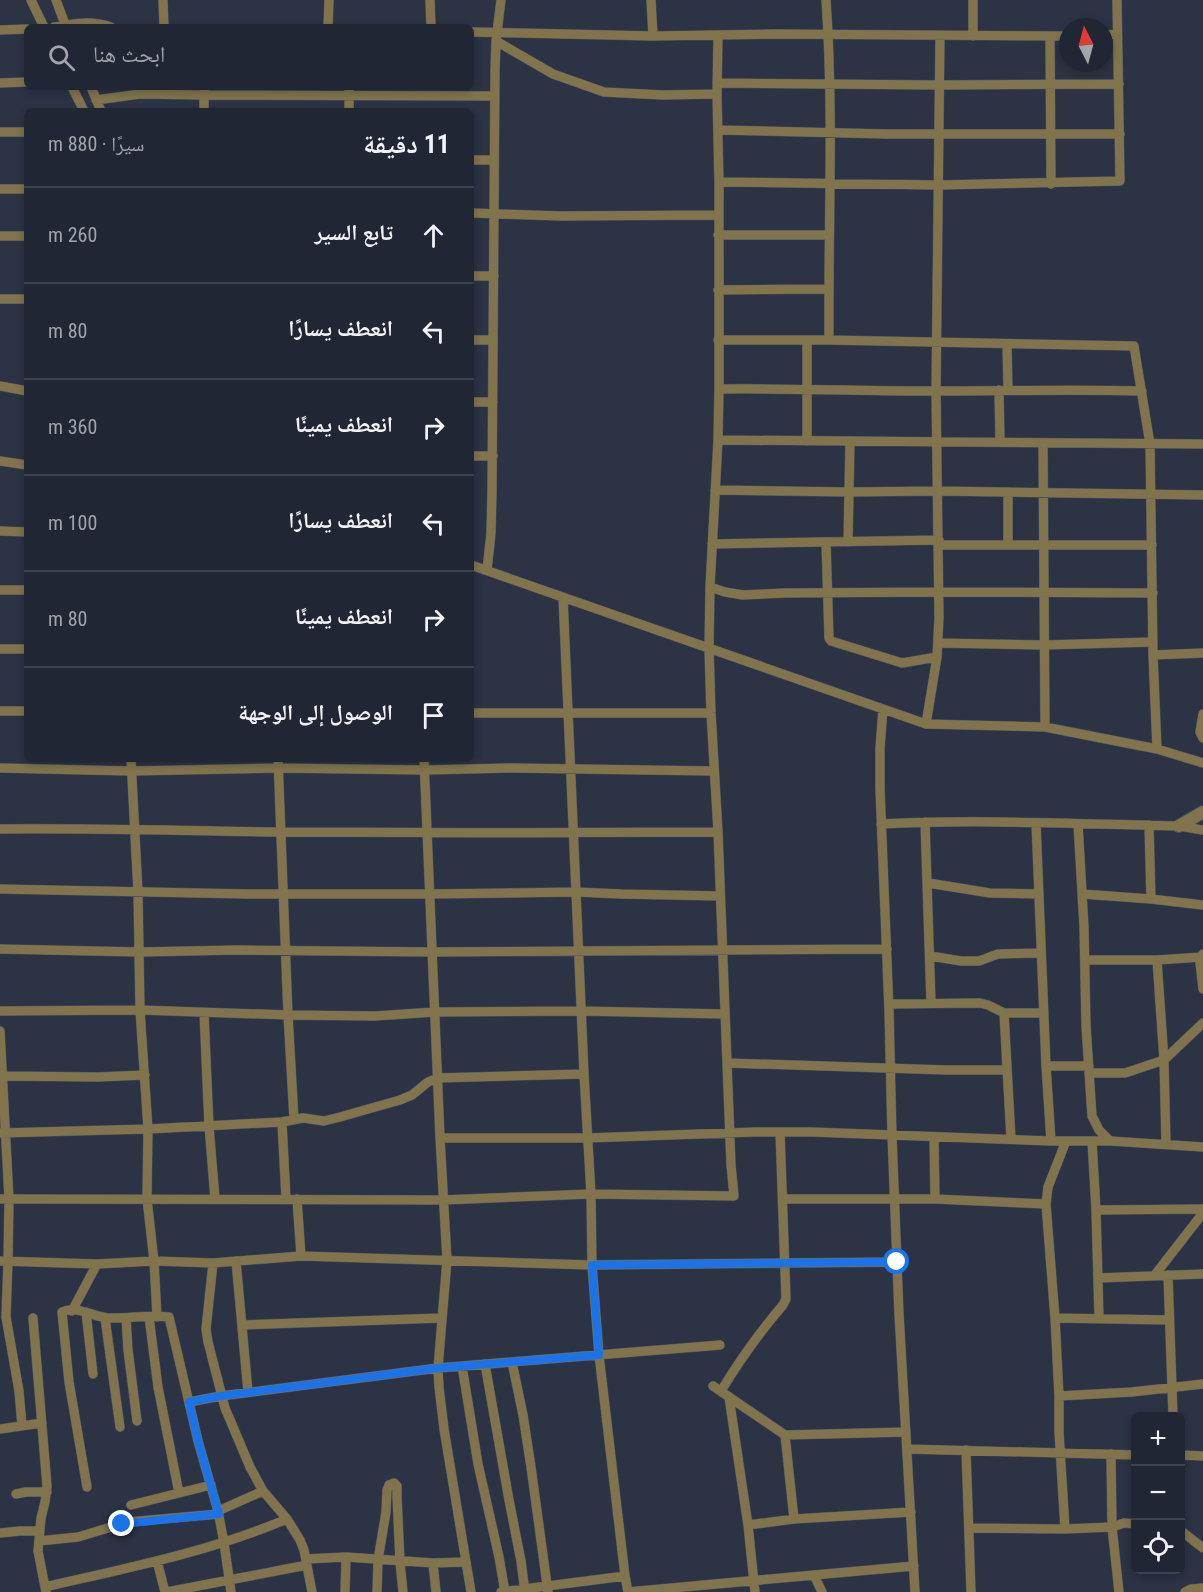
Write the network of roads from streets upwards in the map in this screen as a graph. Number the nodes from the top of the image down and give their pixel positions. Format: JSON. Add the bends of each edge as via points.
{"nodes":[{"id":1,"x":31,"y":0,"type":"edge"},
{"id":2,"x":56,"y":0,"type":"edge"},
{"id":3,"x":162,"y":0,"type":"edge"},
{"id":4,"x":329,"y":0,"type":"edge"},
{"id":5,"x":430,"y":0,"type":"edge"},
{"id":6,"x":501,"y":0,"type":"edge"},
{"id":7,"x":651,"y":0,"type":"edge"},
{"id":8,"x":826,"y":0,"type":"edge"},
{"id":9,"x":973,"y":0,"type":"edge"},
{"id":10,"x":1117,"y":0,"type":"edge"},
{"id":11,"x":43,"y":24,"type":"edge"},
{"id":12,"x":65,"y":24,"type":"edge"},
{"id":13,"x":76,"y":24,"type":"edge"},
{"id":14,"x":100,"y":24,"type":"edge"},
{"id":15,"x":164,"y":24,"type":"edge"},
{"id":16,"x":328,"y":24,"type":"edge"},
{"id":17,"x":431,"y":24,"type":"edge"},
{"id":18,"x":24,"y":29,"type":"edge"},
{"id":19,"x":0,"y":30,"type":"edge"},
{"id":20,"x":474,"y":33,"type":"edge"},
{"id":21,"x":828,"y":34,"type":"junction"},
{"id":22,"x":1113,"y":34,"type":"edge"},
{"id":23,"x":1117,"y":34,"type":"junction"},
{"id":24,"x":718,"y":35,"type":"junction"},
{"id":25,"x":653,"y":36,"type":"junction"},
{"id":26,"x":940,"y":36,"type":"junction"},
{"id":27,"x":973,"y":36,"type":"junction"},
{"id":28,"x":1050,"y":36,"type":"junction"},
{"id":29,"x":1059,"y":36,"type":"edge"},
{"id":30,"x":496,"y":37,"type":"junction"},
{"id":31,"x":24,"y":82,"type":"edge"},
{"id":32,"x":0,"y":83,"type":"edge"},
{"id":33,"x":717,"y":83,"type":"junction"},
{"id":34,"x":829,"y":84,"type":"junction"},
{"id":35,"x":1119,"y":84,"type":"junction"},
{"id":36,"x":939,"y":85,"type":"junction"},
{"id":37,"x":1051,"y":85,"type":"junction"},
{"id":38,"x":74,"y":90,"type":"edge"},
{"id":39,"x":204,"y":91,"type":"edge"},
{"id":40,"x":349,"y":91,"type":"edge"},
{"id":41,"x":93,"y":93,"type":"edge"},
{"id":42,"x":717,"y":94,"type":"junction"},
{"id":43,"x":494,"y":96,"type":"junction"},
{"id":44,"x":78,"y":98,"type":"junction"},
{"id":45,"x":83,"y":108,"type":"edge"},
{"id":46,"x":100,"y":108,"type":"edge"},
{"id":47,"x":204,"y":108,"type":"edge"},
{"id":48,"x":349,"y":108,"type":"edge"},
{"id":49,"x":718,"y":130,"type":"junction"},
{"id":50,"x":0,"y":132,"type":"edge"},
{"id":51,"x":24,"y":132,"type":"edge"},
{"id":52,"x":830,"y":133,"type":"junction"},
{"id":53,"x":939,"y":134,"type":"junction"},
{"id":54,"x":1051,"y":134,"type":"junction"},
{"id":55,"x":1120,"y":134,"type":"junction"},
{"id":56,"x":474,"y":160,"type":"edge"},
{"id":57,"x":493,"y":160,"type":"junction"},
{"id":58,"x":719,"y":182,"type":"junction"},
{"id":59,"x":830,"y":183,"type":"junction"},
{"id":60,"x":1051,"y":184,"type":"junction"},
{"id":61,"x":938,"y":185,"type":"junction"},
{"id":62,"x":0,"y":189,"type":"edge"},
{"id":63,"x":24,"y":189,"type":"edge"},
{"id":64,"x":474,"y":213,"type":"edge"},
{"id":65,"x":494,"y":214,"type":"junction"},
{"id":66,"x":718,"y":215,"type":"junction"},
{"id":67,"x":718,"y":235,"type":"junction"},
{"id":68,"x":829,"y":235,"type":"junction"},
{"id":69,"x":0,"y":236,"type":"edge"},
{"id":70,"x":24,"y":237,"type":"edge"},
{"id":71,"x":474,"y":276,"type":"edge"},
{"id":72,"x":494,"y":276,"type":"junction"},
{"id":73,"x":828,"y":289,"type":"junction"},
{"id":74,"x":718,"y":290,"type":"junction"},
{"id":75,"x":0,"y":299,"type":"edge"},
{"id":76,"x":24,"y":299,"type":"edge"},
{"id":77,"x":474,"y":340,"type":"edge"},
{"id":78,"x":493,"y":340,"type":"junction"},
{"id":79,"x":718,"y":340,"type":"junction"},
{"id":80,"x":807,"y":340,"type":"junction"},
{"id":81,"x":829,"y":340,"type":"junction"},
{"id":82,"x":937,"y":342,"type":"junction"},
{"id":83,"x":1007,"y":344,"type":"junction"},
{"id":84,"x":0,"y":386,"type":"edge"},
{"id":85,"x":719,"y":389,"type":"junction"},
{"id":86,"x":806,"y":389,"type":"junction"},
{"id":87,"x":24,"y":390,"type":"edge"},
{"id":88,"x":1004,"y":390,"type":"junction"},
{"id":89,"x":1142,"y":390,"type":"junction"},
{"id":90,"x":936,"y":391,"type":"junction"},
{"id":91,"x":474,"y":402,"type":"edge"},
{"id":92,"x":493,"y":402,"type":"junction"},
{"id":93,"x":718,"y":440,"type":"junction"},
{"id":94,"x":807,"y":441,"type":"junction"},
{"id":95,"x":850,"y":441,"type":"junction"},
{"id":96,"x":937,"y":441,"type":"junction"},
{"id":97,"x":1000,"y":442,"type":"junction"},
{"id":98,"x":1042,"y":443,"type":"junction"},
{"id":99,"x":1150,"y":444,"type":"junction"},
{"id":100,"x":1203,"y":444,"type":"edge"},
{"id":101,"x":474,"y":456,"type":"edge"},
{"id":102,"x":493,"y":456,"type":"junction"},
{"id":103,"x":0,"y":461,"type":"edge"},
{"id":104,"x":24,"y":465,"type":"edge"},
{"id":105,"x":715,"y":490,"type":"junction"},
{"id":106,"x":938,"y":491,"type":"junction"},
{"id":107,"x":849,"y":492,"type":"junction"},
{"id":108,"x":1008,"y":492,"type":"junction"},
{"id":109,"x":1042,"y":492,"type":"junction"},
{"id":110,"x":1151,"y":494,"type":"junction"},
{"id":111,"x":1203,"y":495,"type":"edge"},
{"id":112,"x":0,"y":531,"type":"edge"},
{"id":113,"x":24,"y":532,"type":"edge"},
{"id":114,"x":826,"y":542,"type":"junction"},
{"id":115,"x":848,"y":542,"type":"junction"},
{"id":116,"x":938,"y":543,"type":"junction"},
{"id":117,"x":712,"y":544,"type":"junction"},
{"id":118,"x":1008,"y":544,"type":"junction"},
{"id":119,"x":1043,"y":545,"type":"junction"},
{"id":120,"x":1152,"y":545,"type":"junction"},
{"id":121,"x":474,"y":567,"type":"edge"},
{"id":122,"x":487,"y":570,"type":"junction"},
{"id":123,"x":474,"y":572,"type":"edge"},
{"id":124,"x":710,"y":587,"type":"junction"},
{"id":125,"x":0,"y":590,"type":"edge"},
{"id":126,"x":24,"y":590,"type":"edge"},
{"id":127,"x":828,"y":592,"type":"junction"},
{"id":128,"x":939,"y":592,"type":"junction"},
{"id":129,"x":1044,"y":593,"type":"junction"},
{"id":130,"x":1153,"y":593,"type":"junction"},
{"id":131,"x":563,"y":597,"type":"junction"},
{"id":132,"x":1153,"y":642,"type":"junction"},
{"id":133,"x":938,"y":643,"type":"junction"},
{"id":134,"x":1044,"y":645,"type":"junction"},
{"id":135,"x":709,"y":648,"type":"junction"},
{"id":136,"x":0,"y":649,"type":"edge"},
{"id":137,"x":24,"y":649,"type":"edge"},
{"id":138,"x":1203,"y":653,"type":"edge"},
{"id":139,"x":1153,"y":655,"type":"junction"},
{"id":140,"x":937,"y":657,"type":"junction"},
{"id":141,"x":883,"y":709,"type":"junction"},
{"id":142,"x":0,"y":711,"type":"edge"},
{"id":143,"x":24,"y":711,"type":"edge"},
{"id":144,"x":474,"y":712,"type":"edge"},
{"id":145,"x":568,"y":713,"type":"junction"},
{"id":146,"x":711,"y":713,"type":"junction"},
{"id":147,"x":1203,"y":714,"type":"edge"},
{"id":148,"x":926,"y":724,"type":"junction"},
{"id":149,"x":1045,"y":727,"type":"junction"},
{"id":150,"x":1203,"y":738,"type":"edge"},
{"id":151,"x":1158,"y":749,"type":"junction"},
{"id":152,"x":130,"y":762,"type":"edge"},
{"id":153,"x":424,"y":762,"type":"edge"},
{"id":154,"x":1203,"y":763,"type":"edge"},
{"id":155,"x":278,"y":764,"type":"edge"},
{"id":156,"x":0,"y":768,"type":"edge"},
{"id":157,"x":424,"y":770,"type":"junction"},
{"id":158,"x":571,"y":770,"type":"junction"},
{"id":159,"x":131,"y":771,"type":"junction"},
{"id":160,"x":713,"y":771,"type":"junction"},
{"id":161,"x":1203,"y":812,"type":"edge"},
{"id":162,"x":925,"y":822,"type":"junction"},
{"id":163,"x":1036,"y":823,"type":"junction"},
{"id":164,"x":881,"y":824,"type":"junction"},
{"id":165,"x":1078,"y":824,"type":"junction"},
{"id":166,"x":1149,"y":825,"type":"junction"},
{"id":167,"x":1179,"y":826,"type":"junction"},
{"id":168,"x":0,"y":829,"type":"edge"},
{"id":169,"x":135,"y":829,"type":"junction"},
{"id":170,"x":1203,"y":830,"type":"edge"},
{"id":171,"x":280,"y":832,"type":"junction"},
{"id":172,"x":718,"y":832,"type":"junction"},
{"id":173,"x":427,"y":833,"type":"junction"},
{"id":174,"x":573,"y":834,"type":"junction"},
{"id":175,"x":928,"y":883,"type":"junction"},
{"id":176,"x":0,"y":889,"type":"edge"},
{"id":177,"x":138,"y":892,"type":"junction"},
{"id":178,"x":576,"y":892,"type":"junction"},
{"id":179,"x":283,"y":894,"type":"junction"},
{"id":180,"x":430,"y":894,"type":"junction"},
{"id":181,"x":1039,"y":894,"type":"junction"},
{"id":182,"x":1082,"y":894,"type":"junction"},
{"id":183,"x":720,"y":896,"type":"junction"},
{"id":184,"x":1151,"y":899,"type":"junction"},
{"id":185,"x":1203,"y":905,"type":"edge"},
{"id":186,"x":0,"y":949,"type":"edge"},
{"id":187,"x":285,"y":949,"type":"junction"},
{"id":188,"x":887,"y":949,"type":"junction"},
{"id":189,"x":723,"y":950,"type":"junction"},
{"id":190,"x":579,"y":951,"type":"junction"},
{"id":191,"x":140,"y":952,"type":"junction"},
{"id":192,"x":433,"y":952,"type":"junction"},
{"id":193,"x":1041,"y":953,"type":"junction"},
{"id":194,"x":930,"y":956,"type":"junction"},
{"id":195,"x":1202,"y":956,"type":"edge"},
{"id":196,"x":1085,"y":960,"type":"junction"},
{"id":197,"x":1157,"y":960,"type":"junction"},
{"id":198,"x":1203,"y":989,"type":"edge"},
{"id":199,"x":931,"y":1003,"type":"junction"},
{"id":200,"x":889,"y":1004,"type":"junction"},
{"id":201,"x":0,"y":1011,"type":"edge"},
{"id":202,"x":140,"y":1011,"type":"junction"},
{"id":203,"x":581,"y":1011,"type":"junction"},
{"id":204,"x":435,"y":1012,"type":"junction"},
{"id":205,"x":204,"y":1013,"type":"junction"},
{"id":206,"x":1004,"y":1013,"type":"junction"},
{"id":207,"x":1044,"y":1013,"type":"junction"},
{"id":208,"x":725,"y":1014,"type":"junction"},
{"id":209,"x":288,"y":1015,"type":"junction"},
{"id":210,"x":1203,"y":1023,"type":"edge"},
{"id":211,"x":0,"y":1031,"type":"edge"},
{"id":212,"x":1164,"y":1060,"type":"junction"},
{"id":213,"x":727,"y":1063,"type":"junction"},
{"id":214,"x":1046,"y":1066,"type":"junction"},
{"id":215,"x":890,"y":1068,"type":"junction"},
{"id":216,"x":1007,"y":1070,"type":"junction"},
{"id":217,"x":1089,"y":1070,"type":"junction"},
{"id":218,"x":584,"y":1074,"type":"junction"},
{"id":219,"x":145,"y":1075,"type":"junction"},
{"id":220,"x":3,"y":1076,"type":"junction"},
{"id":221,"x":437,"y":1078,"type":"junction"},
{"id":222,"x":294,"y":1119,"type":"junction"},
{"id":223,"x":282,"y":1122,"type":"junction"},
{"id":224,"x":208,"y":1126,"type":"junction"},
{"id":225,"x":148,"y":1129,"type":"junction"},
{"id":226,"x":780,"y":1132,"type":"junction"},
{"id":227,"x":730,"y":1133,"type":"junction"},
{"id":228,"x":3,"y":1134,"type":"edge"},
{"id":229,"x":892,"y":1136,"type":"junction"},
{"id":230,"x":934,"y":1137,"type":"junction"},
{"id":231,"x":440,"y":1138,"type":"junction"},
{"id":232,"x":587,"y":1138,"type":"junction"},
{"id":233,"x":1011,"y":1139,"type":"junction"},
{"id":234,"x":1051,"y":1141,"type":"junction"},
{"id":235,"x":1066,"y":1141,"type":"junction"},
{"id":236,"x":1092,"y":1141,"type":"junction"},
{"id":237,"x":1110,"y":1141,"type":"junction"},
{"id":238,"x":1166,"y":1144,"type":"junction"},
{"id":239,"x":1203,"y":1147,"type":"edge"},
{"id":240,"x":591,"y":1194,"type":"junction"},
{"id":241,"x":895,"y":1198,"type":"junction"},
{"id":242,"x":4,"y":1199,"type":"edge"},
{"id":243,"x":147,"y":1199,"type":"junction"},
{"id":244,"x":215,"y":1199,"type":"junction"},
{"id":245,"x":286,"y":1199,"type":"junction"},
{"id":246,"x":297,"y":1199,"type":"junction"},
{"id":247,"x":783,"y":1199,"type":"junction"},
{"id":248,"x":935,"y":1199,"type":"junction"},
{"id":249,"x":443,"y":1200,"type":"junction"},
{"id":250,"x":1046,"y":1204,"type":"junction"},
{"id":251,"x":1096,"y":1210,"type":"junction"},
{"id":252,"x":1203,"y":1211,"type":"edge"},
{"id":253,"x":301,"y":1256,"type":"junction"},
{"id":254,"x":447,"y":1260,"type":"junction"},
{"id":255,"x":4,"y":1261,"type":"edge"},
{"id":256,"x":154,"y":1261,"type":"junction"},
{"id":257,"x":237,"y":1261,"type":"junction"},
{"id":258,"x":786,"y":1262,"type":"junction"},
{"id":259,"x":897,"y":1262,"type":"junction"},
{"id":260,"x":213,"y":1263,"type":"junction"},
{"id":261,"x":97,"y":1264,"type":"junction"},
{"id":262,"x":592,"y":1265,"type":"junction"},
{"id":263,"x":1203,"y":1274,"type":"edge"},
{"id":264,"x":1168,"y":1275,"type":"junction"},
{"id":265,"x":1154,"y":1276,"type":"junction"},
{"id":266,"x":1098,"y":1278,"type":"junction"},
{"id":267,"x":72,"y":1311,"type":"junction"},
{"id":268,"x":86,"y":1312,"type":"junction"},
{"id":269,"x":153,"y":1317,"type":"junction"},
{"id":270,"x":33,"y":1318,"type":"dead end"},
{"id":271,"x":105,"y":1318,"type":"junction"},
{"id":272,"x":126,"y":1318,"type":"junction"},
{"id":273,"x":442,"y":1318,"type":"junction"},
{"id":274,"x":1055,"y":1318,"type":"junction"},
{"id":275,"x":1099,"y":1318,"type":"junction"},
{"id":276,"x":1169,"y":1320,"type":"junction"},
{"id":277,"x":242,"y":1325,"type":"junction"},
{"id":278,"x":720,"y":1346,"type":"dead end"},
{"id":279,"x":599,"y":1355,"type":"junction"},
{"id":280,"x":512,"y":1362,"type":"junction"},
{"id":281,"x":485,"y":1364,"type":"junction"},
{"id":282,"x":462,"y":1366,"type":"junction"},
{"id":283,"x":438,"y":1368,"type":"junction"},
{"id":284,"x":93,"y":1374,"type":"dead end"},
{"id":285,"x":1203,"y":1384,"type":"edge"},
{"id":286,"x":1172,"y":1389,"type":"junction"},
{"id":287,"x":721,"y":1391,"type":"junction"},
{"id":288,"x":248,"y":1392,"type":"junction"},
{"id":289,"x":221,"y":1396,"type":"junction"},
{"id":290,"x":1059,"y":1396,"type":"junction"},
{"id":291,"x":189,"y":1402,"type":"junction"},
{"id":292,"x":1173,"y":1412,"type":"edge"},
{"id":293,"x":137,"y":1421,"type":"dead end"},
{"id":294,"x":42,"y":1423,"type":"junction"},
{"id":295,"x":21,"y":1426,"type":"junction"},
{"id":296,"x":120,"y":1427,"type":"dead end"},
{"id":297,"x":0,"y":1429,"type":"edge"},
{"id":298,"x":906,"y":1432,"type":"junction"},
{"id":299,"x":785,"y":1435,"type":"junction"},
{"id":300,"x":907,"y":1449,"type":"junction"},
{"id":301,"x":966,"y":1450,"type":"junction"},
{"id":302,"x":1060,"y":1453,"type":"junction"},
{"id":303,"x":1111,"y":1454,"type":"junction"},
{"id":304,"x":1131,"y":1455,"type":"edge"},
{"id":305,"x":1185,"y":1455,"type":"edge"},
{"id":306,"x":1203,"y":1456,"type":"edge"},
{"id":307,"x":211,"y":1485,"type":"junction"},
{"id":308,"x":87,"y":1487,"type":"dead end"},
{"id":309,"x":263,"y":1491,"type":"junction"},
{"id":310,"x":47,"y":1492,"type":"junction"},
{"id":311,"x":179,"y":1493,"type":"junction"},
{"id":312,"x":15,"y":1494,"type":"dead end"},
{"id":313,"x":131,"y":1505,"type":"dead end"},
{"id":314,"x":218,"y":1512,"type":"junction"},
{"id":315,"x":910,"y":1512,"type":"junction"},
{"id":316,"x":287,"y":1519,"type":"junction"},
{"id":317,"x":794,"y":1519,"type":"junction"},
{"id":318,"x":1131,"y":1524,"type":"edge"},
{"id":319,"x":748,"y":1525,"type":"junction"},
{"id":320,"x":1112,"y":1527,"type":"junction"},
{"id":321,"x":969,"y":1528,"type":"junction"},
{"id":322,"x":1065,"y":1529,"type":"junction"},
{"id":323,"x":0,"y":1533,"type":"edge"},
{"id":324,"x":1185,"y":1534,"type":"edge"},
{"id":325,"x":39,"y":1536,"type":"junction"},
{"id":326,"x":224,"y":1543,"type":"junction"},
{"id":327,"x":1203,"y":1548,"type":"edge"},
{"id":328,"x":346,"y":1557,"type":"junction"},
{"id":329,"x":378,"y":1560,"type":"junction"},
{"id":330,"x":157,"y":1562,"type":"junction"},
{"id":331,"x":306,"y":1562,"type":"junction"},
{"id":332,"x":400,"y":1562,"type":"junction"},
{"id":333,"x":466,"y":1562,"type":"junction"},
{"id":334,"x":433,"y":1563,"type":"junction"},
{"id":335,"x":914,"y":1566,"type":"junction"},
{"id":336,"x":814,"y":1575,"type":"junction"},
{"id":337,"x":625,"y":1576,"type":"junction"},
{"id":338,"x":230,"y":1581,"type":"junction"},
{"id":339,"x":752,"y":1581,"type":"junction"},
{"id":340,"x":1203,"y":1588,"type":"edge"},
{"id":341,"x":46,"y":1589,"type":"edge"},
{"id":342,"x":548,"y":1589,"type":"edge"},
{"id":343,"x":524,"y":1590,"type":"edge"},
{"id":344,"x":166,"y":1592,"type":"edge"},
{"id":345,"x":231,"y":1592,"type":"edge"},
{"id":346,"x":312,"y":1592,"type":"edge"},
{"id":347,"x":345,"y":1592,"type":"edge"},
{"id":348,"x":377,"y":1592,"type":"edge"},
{"id":349,"x":403,"y":1592,"type":"edge"},
{"id":350,"x":436,"y":1592,"type":"edge"},
{"id":351,"x":471,"y":1592,"type":"edge"},
{"id":352,"x":503,"y":1592,"type":"edge"},
{"id":353,"x":628,"y":1592,"type":"edge"},
{"id":354,"x":754,"y":1592,"type":"edge"},
{"id":355,"x":822,"y":1592,"type":"edge"},
{"id":356,"x":915,"y":1592,"type":"edge"},
{"id":357,"x":971,"y":1592,"type":"edge"},
{"id":358,"x":1119,"y":1592,"type":"edge"},
{"id":359,"x":1185,"y":1592,"type":"edge"}],
"edges":[{"from":1,"to":11,"type":"street"},
{"from":2,"to":12,"type":"street"},
{"from":3,"to":15,"type":"street"},
{"from":4,"to":16,"type":"street"},
{"from":5,"to":17,"type":"street"},
{"from":6,"to":30,"type":"street"},
{"from":7,"to":25,"type":"street"},
{"from":8,"to":21,"type":"street"},
{"from":9,"to":27,"type":"street"},
{"from":10,"to":23,"type":"street"},
{"from":13,"to":14,"type":"street"},
{"from":18,"to":19,"type":"street"},
{"from":20,"to":30,"type":"street"},
{"from":21,"to":24,"type":"street"},
{"from":21,"to":26,"type":"street"},
{"from":21,"to":34,"type":"street"},
{"from":22,"to":23,"type":"street"},
{"from":23,"to":35,"type":"street"},
{"from":24,"to":25,"type":"street"},
{"from":24,"to":33,"type":"street"},
{"from":25,"to":30,"type":"street"},
{"from":26,"to":27,"type":"street"},
{"from":26,"to":36,"type":"street"},
{"from":27,"to":28,"type":"street"},
{"from":28,"to":29,"type":"street"},
{"from":28,"to":37,"type":"street"},
{"from":30,"to":42,"type":"street","via":[[553,74],[604,92]]},
{"from":30,"to":43,"type":"street"},
{"from":31,"to":32,"type":"street"},
{"from":33,"to":34,"type":"street"},
{"from":33,"to":42,"type":"street"},
{"from":34,"to":36,"type":"street"},
{"from":34,"to":52,"type":"street"},
{"from":35,"to":37,"type":"street"},
{"from":35,"to":55,"type":"street"},
{"from":36,"to":37,"type":"street"},
{"from":36,"to":53,"type":"street"},
{"from":37,"to":54,"type":"street"},
{"from":38,"to":44,"type":"street"},
{"from":39,"to":40,"type":"street"},
{"from":39,"to":41,"type":"street"},
{"from":39,"to":47,"type":"street"},
{"from":40,"to":43,"type":"street"},
{"from":40,"to":48,"type":"street"},
{"from":41,"to":44,"type":"street"},
{"from":41,"to":46,"type":"street"},
{"from":42,"to":49,"type":"street"},
{"from":43,"to":57,"type":"street"},
{"from":44,"to":45,"type":"street"},
{"from":49,"to":52,"type":"street"},
{"from":49,"to":58,"type":"street"},
{"from":50,"to":51,"type":"street"},
{"from":52,"to":53,"type":"street"},
{"from":52,"to":59,"type":"street"},
{"from":53,"to":54,"type":"street"},
{"from":53,"to":61,"type":"street"},
{"from":54,"to":55,"type":"street"},
{"from":54,"to":60,"type":"street"},
{"from":55,"to":60,"type":"street","via":[[1120,181]]},
{"from":56,"to":57,"type":"street"},
{"from":57,"to":65,"type":"street"},
{"from":58,"to":59,"type":"street"},
{"from":58,"to":66,"type":"street"},
{"from":59,"to":61,"type":"street"},
{"from":59,"to":68,"type":"street"},
{"from":60,"to":61,"type":"street"},
{"from":61,"to":82,"type":"street"},
{"from":62,"to":63,"type":"street"},
{"from":64,"to":65,"type":"street"},
{"from":65,"to":66,"type":"street"},
{"from":65,"to":72,"type":"street"},
{"from":66,"to":67,"type":"street"},
{"from":67,"to":68,"type":"street"},
{"from":67,"to":74,"type":"street"},
{"from":68,"to":73,"type":"street"},
{"from":69,"to":70,"type":"street"},
{"from":71,"to":72,"type":"street"},
{"from":72,"to":78,"type":"street"},
{"from":73,"to":74,"type":"street"},
{"from":73,"to":81,"type":"street"},
{"from":74,"to":79,"type":"street"},
{"from":75,"to":76,"type":"street"},
{"from":77,"to":78,"type":"street"},
{"from":78,"to":92,"type":"street"},
{"from":79,"to":80,"type":"street"},
{"from":79,"to":85,"type":"street"},
{"from":80,"to":81,"type":"street"},
{"from":80,"to":86,"type":"street"},
{"from":81,"to":82,"type":"street"},
{"from":82,"to":83,"type":"street"},
{"from":82,"to":90,"type":"street"},
{"from":83,"to":88,"type":"street"},
{"from":83,"to":89,"type":"street","via":[[1134,346]]},
{"from":84,"to":87,"type":"street"},
{"from":85,"to":86,"type":"street"},
{"from":85,"to":93,"type":"street"},
{"from":86,"to":90,"type":"street"},
{"from":86,"to":94,"type":"street"},
{"from":88,"to":89,"type":"street"},
{"from":88,"to":90,"type":"street"},
{"from":88,"to":97,"type":"street"},
{"from":89,"to":99,"type":"street"},
{"from":90,"to":96,"type":"street"},
{"from":91,"to":92,"type":"street"},
{"from":92,"to":102,"type":"street"},
{"from":93,"to":94,"type":"street"},
{"from":93,"to":105,"type":"street"},
{"from":94,"to":95,"type":"street"},
{"from":95,"to":96,"type":"street"},
{"from":95,"to":107,"type":"street"},
{"from":96,"to":97,"type":"street"},
{"from":96,"to":106,"type":"street"},
{"from":97,"to":98,"type":"street"},
{"from":98,"to":99,"type":"street"},
{"from":98,"to":109,"type":"street"},
{"from":99,"to":100,"type":"street"},
{"from":99,"to":110,"type":"street"},
{"from":101,"to":102,"type":"street"},
{"from":102,"to":122,"type":"street"},
{"from":103,"to":104,"type":"street"},
{"from":105,"to":107,"type":"street"},
{"from":105,"to":117,"type":"street"},
{"from":106,"to":107,"type":"street"},
{"from":106,"to":108,"type":"street"},
{"from":106,"to":116,"type":"street"},
{"from":107,"to":115,"type":"street"},
{"from":108,"to":109,"type":"street"},
{"from":108,"to":118,"type":"street"},
{"from":109,"to":110,"type":"street"},
{"from":109,"to":119,"type":"street"},
{"from":110,"to":111,"type":"street"},
{"from":110,"to":120,"type":"street"},
{"from":112,"to":113,"type":"street"},
{"from":114,"to":115,"type":"street"},
{"from":114,"to":117,"type":"street"},
{"from":114,"to":127,"type":"street"},
{"from":115,"to":116,"type":"street"},
{"from":116,"to":118,"type":"street"},
{"from":116,"to":128,"type":"street"},
{"from":117,"to":124,"type":"street"},
{"from":118,"to":119,"type":"street"},
{"from":119,"to":120,"type":"street"},
{"from":119,"to":129,"type":"street"},
{"from":120,"to":130,"type":"street"},
{"from":121,"to":122,"type":"street"},
{"from":122,"to":123,"type":"street"},
{"from":122,"to":131,"type":"street"},
{"from":124,"to":127,"type":"street","via":[[743,595]]},
{"from":124,"to":135,"type":"street"},
{"from":125,"to":126,"type":"street"},
{"from":127,"to":128,"type":"street"},
{"from":127,"to":140,"type":"street","via":[[829,638],[834,643],[902,663]]},
{"from":128,"to":129,"type":"street"},
{"from":128,"to":133,"type":"street"},
{"from":129,"to":130,"type":"street"},
{"from":129,"to":134,"type":"street"},
{"from":130,"to":132,"type":"street"},
{"from":131,"to":135,"type":"street"},
{"from":131,"to":145,"type":"street"},
{"from":132,"to":134,"type":"street"},
{"from":132,"to":139,"type":"street"},
{"from":133,"to":134,"type":"street"},
{"from":133,"to":140,"type":"street"},
{"from":134,"to":149,"type":"street"},
{"from":135,"to":141,"type":"street"},
{"from":135,"to":146,"type":"street"},
{"from":136,"to":137,"type":"street"},
{"from":138,"to":139,"type":"street"},
{"from":139,"to":151,"type":"street"},
{"from":140,"to":148,"type":"street"},
{"from":141,"to":148,"type":"street"},
{"from":141,"to":164,"type":"street"},
{"from":142,"to":143,"type":"street"},
{"from":144,"to":145,"type":"street"},
{"from":145,"to":146,"type":"street"},
{"from":145,"to":158,"type":"street"},
{"from":146,"to":160,"type":"street"},
{"from":147,"to":150,"type":"street"},
{"from":148,"to":149,"type":"street"},
{"from":149,"to":151,"type":"street"},
{"from":151,"to":154,"type":"street"},
{"from":152,"to":159,"type":"street"},
{"from":153,"to":157,"type":"street"},
{"from":155,"to":157,"type":"street"},
{"from":155,"to":159,"type":"street"},
{"from":155,"to":171,"type":"street"},
{"from":156,"to":159,"type":"street"},
{"from":157,"to":158,"type":"street"},
{"from":157,"to":173,"type":"street"},
{"from":158,"to":160,"type":"street"},
{"from":158,"to":174,"type":"street"},
{"from":159,"to":169,"type":"street"},
{"from":160,"to":172,"type":"street"},
{"from":161,"to":167,"type":"street"},
{"from":162,"to":163,"type":"street"},
{"from":162,"to":164,"type":"street"},
{"from":162,"to":175,"type":"street"},
{"from":163,"to":165,"type":"street"},
{"from":163,"to":181,"type":"street"},
{"from":164,"to":188,"type":"street"},
{"from":165,"to":166,"type":"street"},
{"from":165,"to":182,"type":"street"},
{"from":166,"to":167,"type":"street"},
{"from":166,"to":184,"type":"street"},
{"from":167,"to":170,"type":"street"},
{"from":168,"to":169,"type":"street"},
{"from":169,"to":171,"type":"street"},
{"from":169,"to":177,"type":"street"},
{"from":171,"to":173,"type":"street"},
{"from":171,"to":179,"type":"street"},
{"from":172,"to":174,"type":"street"},
{"from":172,"to":183,"type":"street"},
{"from":173,"to":174,"type":"street"},
{"from":173,"to":180,"type":"street"},
{"from":174,"to":178,"type":"street"},
{"from":175,"to":181,"type":"street","via":[[990,893]]},
{"from":175,"to":194,"type":"street"},
{"from":176,"to":177,"type":"street"},
{"from":177,"to":179,"type":"street"},
{"from":177,"to":191,"type":"street"},
{"from":178,"to":180,"type":"street"},
{"from":178,"to":183,"type":"street"},
{"from":178,"to":190,"type":"street"},
{"from":179,"to":180,"type":"street"},
{"from":179,"to":187,"type":"street"},
{"from":180,"to":192,"type":"street"},
{"from":181,"to":193,"type":"street"},
{"from":182,"to":184,"type":"street"},
{"from":182,"to":196,"type":"street"},
{"from":183,"to":189,"type":"street"},
{"from":184,"to":185,"type":"street"},
{"from":186,"to":191,"type":"street"},
{"from":187,"to":191,"type":"street"},
{"from":187,"to":192,"type":"street"},
{"from":187,"to":209,"type":"street"},
{"from":188,"to":189,"type":"street"},
{"from":188,"to":200,"type":"street"},
{"from":189,"to":190,"type":"street"},
{"from":189,"to":208,"type":"street"},
{"from":190,"to":192,"type":"street"},
{"from":190,"to":203,"type":"street"},
{"from":191,"to":202,"type":"street"},
{"from":192,"to":204,"type":"street"},
{"from":193,"to":194,"type":"street","via":[[998,954],[978,961]]},
{"from":193,"to":207,"type":"street"},
{"from":194,"to":199,"type":"street"},
{"from":195,"to":197,"type":"street"},
{"from":195,"to":198,"type":"street"},
{"from":196,"to":197,"type":"street"},
{"from":196,"to":217,"type":"street"},
{"from":197,"to":212,"type":"street"},
{"from":199,"to":200,"type":"street"},
{"from":199,"to":206,"type":"street","via":[[980,1003]]},
{"from":200,"to":215,"type":"street"},
{"from":201,"to":202,"type":"street"},
{"from":202,"to":205,"type":"street"},
{"from":202,"to":219,"type":"street"},
{"from":203,"to":204,"type":"street"},
{"from":203,"to":208,"type":"street"},
{"from":203,"to":218,"type":"street"},
{"from":204,"to":209,"type":"street"},
{"from":204,"to":221,"type":"street"},
{"from":205,"to":209,"type":"street"},
{"from":205,"to":224,"type":"street"},
{"from":206,"to":207,"type":"street"},
{"from":206,"to":216,"type":"street"},
{"from":207,"to":214,"type":"street"},
{"from":208,"to":213,"type":"street"},
{"from":209,"to":222,"type":"street"},
{"from":210,"to":212,"type":"street"},
{"from":211,"to":220,"type":"street"},
{"from":212,"to":217,"type":"street","via":[[1125,1073]]},
{"from":212,"to":238,"type":"street"},
{"from":213,"to":215,"type":"street"},
{"from":213,"to":227,"type":"street"},
{"from":214,"to":217,"type":"street"},
{"from":214,"to":234,"type":"street"},
{"from":215,"to":216,"type":"street"},
{"from":215,"to":229,"type":"street"},
{"from":216,"to":233,"type":"street"},
{"from":217,"to":237,"type":"street","via":[[1092,1116]]},
{"from":218,"to":221,"type":"street"},
{"from":218,"to":232,"type":"street"},
{"from":219,"to":220,"type":"street"},
{"from":219,"to":225,"type":"street"},
{"from":220,"to":228,"type":"street"},
{"from":221,"to":222,"type":"street","via":[[400,1100],[340,1118]]},
{"from":221,"to":231,"type":"street"},
{"from":222,"to":223,"type":"street"},
{"from":223,"to":224,"type":"street"},
{"from":223,"to":245,"type":"street"},
{"from":224,"to":225,"type":"street"},
{"from":224,"to":244,"type":"street"},
{"from":225,"to":228,"type":"street"},
{"from":225,"to":243,"type":"street"},
{"from":226,"to":227,"type":"street"},
{"from":226,"to":229,"type":"street"},
{"from":226,"to":247,"type":"street"},
{"from":227,"to":232,"type":"street"},
{"from":227,"to":240,"type":"street","via":[[734,1196]]},
{"from":228,"to":242,"type":"street"},
{"from":229,"to":230,"type":"street"},
{"from":229,"to":241,"type":"street"},
{"from":230,"to":233,"type":"street"},
{"from":230,"to":248,"type":"street"},
{"from":231,"to":232,"type":"street"},
{"from":231,"to":249,"type":"street"},
{"from":232,"to":240,"type":"street"},
{"from":233,"to":234,"type":"street"},
{"from":234,"to":235,"type":"street"},
{"from":235,"to":236,"type":"street"},
{"from":235,"to":250,"type":"street","via":[[1048,1187]]},
{"from":236,"to":237,"type":"street"},
{"from":236,"to":251,"type":"street"},
{"from":237,"to":238,"type":"street"},
{"from":238,"to":239,"type":"street"},
{"from":240,"to":249,"type":"street"},
{"from":240,"to":262,"type":"street"},
{"from":241,"to":247,"type":"street"},
{"from":241,"to":248,"type":"street"},
{"from":241,"to":259,"type":"street"},
{"from":242,"to":243,"type":"street"},
{"from":242,"to":255,"type":"street"},
{"from":243,"to":244,"type":"street"},
{"from":243,"to":256,"type":"street"},
{"from":244,"to":245,"type":"street"},
{"from":245,"to":246,"type":"street"},
{"from":246,"to":249,"type":"street"},
{"from":246,"to":253,"type":"street"},
{"from":247,"to":258,"type":"street"},
{"from":248,"to":250,"type":"street"},
{"from":249,"to":254,"type":"street"},
{"from":250,"to":274,"type":"street"},
{"from":251,"to":252,"type":"street"},
{"from":251,"to":266,"type":"street"},
{"from":252,"to":265,"type":"street"},
{"from":253,"to":254,"type":"street"},
{"from":253,"to":257,"type":"street"},
{"from":254,"to":262,"type":"street"},
{"from":254,"to":273,"type":"street"},
{"from":255,"to":261,"type":"street"},
{"from":255,"to":295,"type":"street","via":[[6,1317]]},
{"from":256,"to":260,"type":"street"},
{"from":256,"to":261,"type":"street"},
{"from":256,"to":269,"type":"street"},
{"from":257,"to":260,"type":"street"},
{"from":257,"to":277,"type":"street"},
{"from":258,"to":259,"type":"street"},
{"from":258,"to":262,"type":"street"},
{"from":258,"to":287,"type":"street","via":[[783,1305],[754,1339]]},
{"from":259,"to":298,"type":"street"},
{"from":260,"to":289,"type":"street","via":[[206,1329]]},
{"from":261,"to":267,"type":"street"},
{"from":262,"to":279,"type":"street"},
{"from":263,"to":264,"type":"street"},
{"from":264,"to":265,"type":"street"},
{"from":264,"to":276,"type":"street"},
{"from":265,"to":266,"type":"street"},
{"from":266,"to":275,"type":"street"},
{"from":267,"to":268,"type":"street"},
{"from":267,"to":308,"type":"street","via":[[64,1311],[62,1316]]},
{"from":268,"to":271,"type":"street"},
{"from":268,"to":284,"type":"street"},
{"from":269,"to":272,"type":"street"},
{"from":269,"to":291,"type":"street","via":[[169,1317],[171,1321]]},
{"from":269,"to":311,"type":"street","via":[[159,1396]]},
{"from":270,"to":294,"type":"street"},
{"from":271,"to":272,"type":"street"},
{"from":271,"to":296,"type":"street"},
{"from":272,"to":293,"type":"street"},
{"from":273,"to":277,"type":"street"},
{"from":273,"to":283,"type":"street"},
{"from":274,"to":275,"type":"street"},
{"from":274,"to":290,"type":"street"},
{"from":275,"to":276,"type":"street"},
{"from":276,"to":286,"type":"street"},
{"from":277,"to":288,"type":"street"},
{"from":278,"to":279,"type":"street"},
{"from":279,"to":280,"type":"street"},
{"from":279,"to":337,"type":"street"},
{"from":280,"to":281,"type":"street"},
{"from":280,"to":342,"type":"street"},
{"from":281,"to":282,"type":"street"},
{"from":281,"to":343,"type":"street"},
{"from":282,"to":283,"type":"street"},
{"from":282,"to":352,"type":"street"},
{"from":283,"to":288,"type":"street"},
{"from":283,"to":333,"type":"street"},
{"from":285,"to":286,"type":"street"},
{"from":286,"to":290,"type":"street"},
{"from":286,"to":292,"type":"street"},
{"from":287,"to":299,"type":"street"},
{"from":287,"to":319,"type":"street"},
{"from":288,"to":289,"type":"street"},
{"from":289,"to":291,"type":"street"},
{"from":289,"to":309,"type":"street"},
{"from":290,"to":302,"type":"street"},
{"from":291,"to":307,"type":"street"},
{"from":294,"to":295,"type":"street"},
{"from":294,"to":310,"type":"street"},
{"from":295,"to":297,"type":"street"},
{"from":298,"to":299,"type":"street"},
{"from":298,"to":300,"type":"street"},
{"from":299,"to":317,"type":"street"},
{"from":300,"to":301,"type":"street"},
{"from":300,"to":315,"type":"street"},
{"from":301,"to":302,"type":"street"},
{"from":301,"to":321,"type":"street"},
{"from":302,"to":303,"type":"street"},
{"from":302,"to":322,"type":"street"},
{"from":303,"to":304,"type":"street"},
{"from":303,"to":320,"type":"street"},
{"from":305,"to":306,"type":"street"},
{"from":307,"to":311,"type":"street"},
{"from":307,"to":314,"type":"street"},
{"from":309,"to":314,"type":"street"},
{"from":309,"to":316,"type":"street"},
{"from":310,"to":312,"type":"street"},
{"from":310,"to":325,"type":"street"},
{"from":311,"to":313,"type":"street"},
{"from":314,"to":325,"type":"street","via":[[128,1522],[78,1537]]},
{"from":314,"to":326,"type":"street"},
{"from":315,"to":317,"type":"street"},
{"from":315,"to":335,"type":"street"},
{"from":316,"to":326,"type":"street"},
{"from":316,"to":331,"type":"street","via":[[300,1540]]},
{"from":317,"to":319,"type":"street"},
{"from":318,"to":320,"type":"street"},
{"from":319,"to":339,"type":"street"},
{"from":320,"to":322,"type":"street"},
{"from":320,"to":358,"type":"street"},
{"from":321,"to":322,"type":"street"},
{"from":321,"to":357,"type":"street"},
{"from":323,"to":325,"type":"street","via":[[14,1531]]},
{"from":324,"to":327,"type":"street"},
{"from":325,"to":341,"type":"street"},
{"from":326,"to":330,"type":"street"},
{"from":326,"to":338,"type":"street"},
{"from":328,"to":329,"type":"street"},
{"from":328,"to":331,"type":"street"},
{"from":328,"to":347,"type":"street"},
{"from":329,"to":332,"type":"street"},
{"from":329,"to":332,"type":"street","via":[[387,1486],[394,1483],[398,1496]]},
{"from":329,"to":348,"type":"street"},
{"from":330,"to":341,"type":"street"},
{"from":330,"to":344,"type":"street"},
{"from":331,"to":338,"type":"street"},
{"from":331,"to":346,"type":"street"},
{"from":332,"to":334,"type":"street"},
{"from":332,"to":349,"type":"street"},
{"from":333,"to":334,"type":"street"},
{"from":333,"to":351,"type":"street"},
{"from":334,"to":350,"type":"street"},
{"from":335,"to":336,"type":"street"},
{"from":335,"to":356,"type":"street"},
{"from":336,"to":339,"type":"street"},
{"from":336,"to":355,"type":"street"},
{"from":337,"to":342,"type":"street"},
{"from":337,"to":353,"type":"street"},
{"from":338,"to":344,"type":"street"},
{"from":338,"to":345,"type":"street"},
{"from":339,"to":353,"type":"street"},
{"from":339,"to":354,"type":"street"},
{"from":340,"to":359,"type":"street"},
{"from":342,"to":343,"type":"street"},
{"from":343,"to":352,"type":"street"}]}
